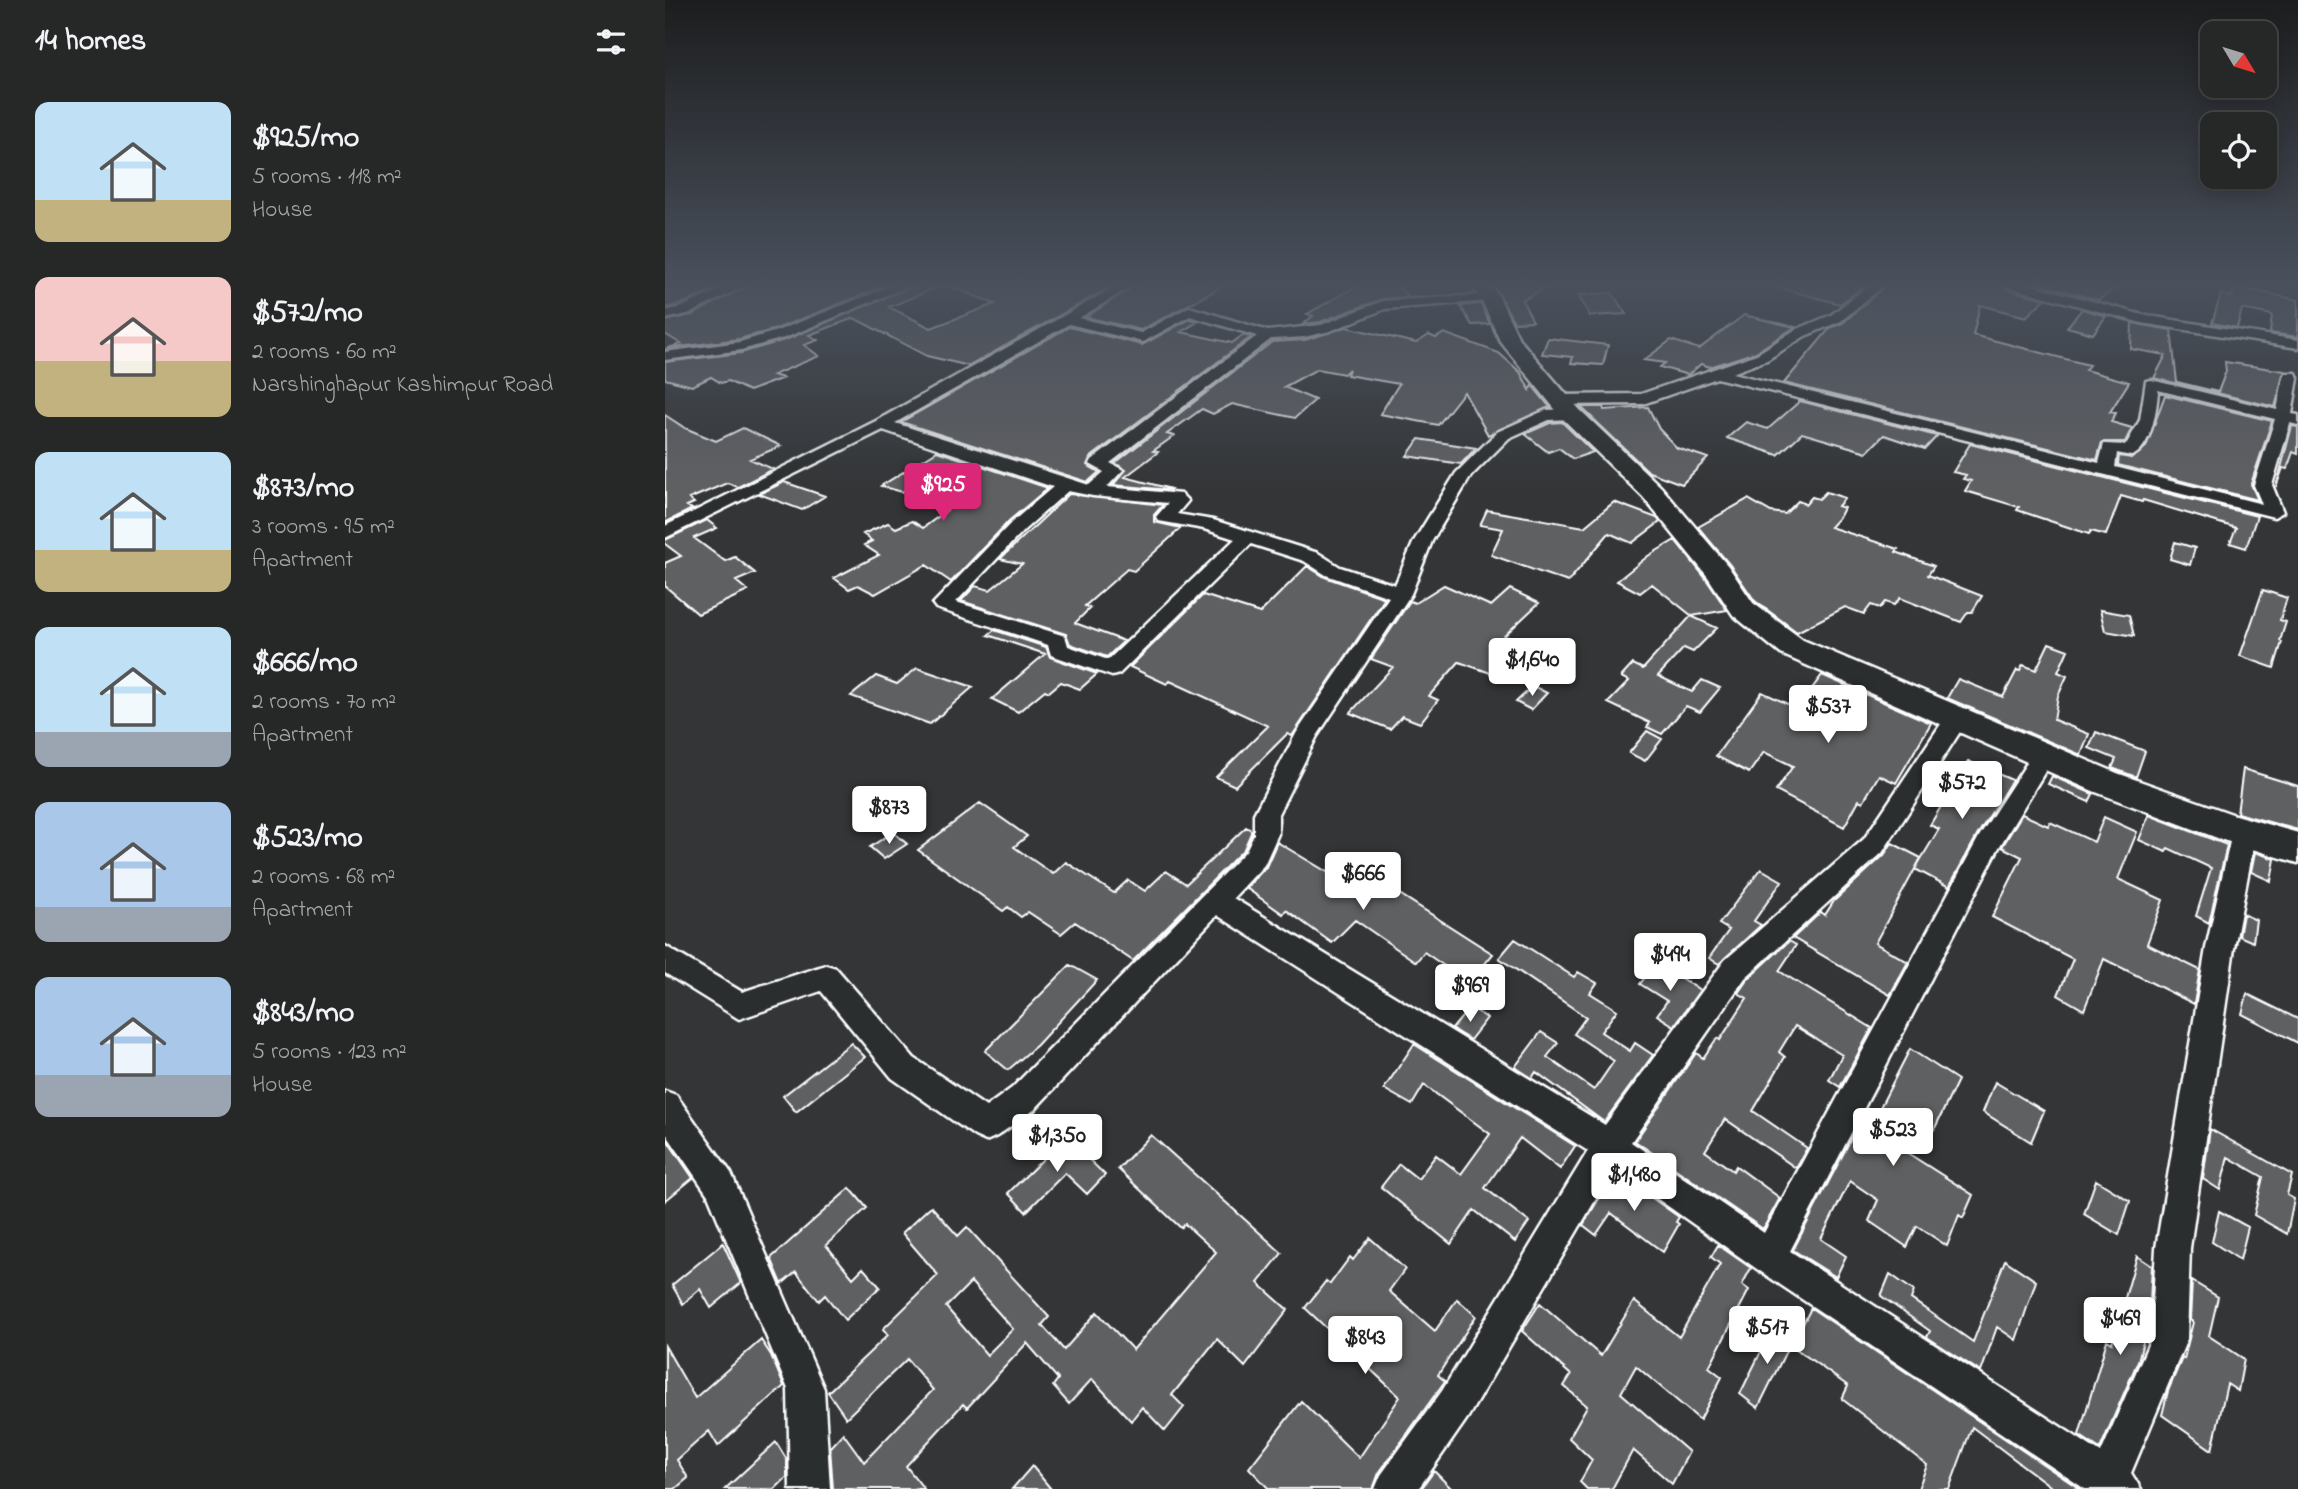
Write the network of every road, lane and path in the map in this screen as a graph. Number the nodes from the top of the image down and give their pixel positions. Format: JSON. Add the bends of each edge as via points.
{"nodes":[{"id":1,"x":690,"y":352,"type":"edge"},
{"id":2,"x":1008,"y":352,"type":"edge"},
{"id":3,"x":1244,"y":352,"type":"edge"},
{"id":4,"x":1520,"y":352,"type":"edge"},
{"id":5,"x":1769,"y":352,"type":"edge"},
{"id":6,"x":665,"y":356,"type":"edge"},
{"id":7,"x":1716,"y":373,"type":"junction"},
{"id":8,"x":2291,"y":376,"type":"dead end"},
{"id":9,"x":1565,"y":407,"type":"junction"},
{"id":10,"x":2291,"y":418,"type":"edge"},
{"id":11,"x":881,"y":424,"type":"junction"},
{"id":12,"x":2106,"y":470,"type":"junction"},
{"id":13,"x":1065,"y":485,"type":"junction"},
{"id":14,"x":1093,"y":491,"type":"junction"},
{"id":15,"x":665,"y":533,"type":"edge"},
{"id":16,"x":1247,"y":537,"type":"junction"},
{"id":17,"x":1401,"y":594,"type":"junction"},
{"id":18,"x":1957,"y":718,"type":"junction"},
{"id":19,"x":2044,"y":755,"type":"junction"},
{"id":20,"x":2244,"y":833,"type":"junction"},
{"id":21,"x":2298,"y":848,"type":"edge"},
{"id":22,"x":1215,"y":900,"type":"junction"},
{"id":23,"x":665,"y":957,"type":"edge"},
{"id":24,"x":665,"y":1106,"type":"edge"},
{"id":25,"x":1609,"y":1146,"type":"junction"},
{"id":26,"x":1769,"y":1257,"type":"junction"},
{"id":27,"x":2111,"y":1486,"type":"edge"},
{"id":28,"x":810,"y":1489,"type":"edge"},
{"id":29,"x":1395,"y":1489,"type":"edge"}],
"edges":[{"from":1,"to":6,"type":"street"},
{"from":2,"to":11,"type":"street"},
{"from":3,"to":14,"type":"street","via":[[1098,464],[1115,470]]},
{"from":4,"to":9,"type":"street"},
{"from":5,"to":7,"type":"street"},
{"from":7,"to":9,"type":"street","via":[[1643,399]]},
{"from":7,"to":12,"type":"street"},
{"from":8,"to":10,"type":"street"},
{"from":9,"to":17,"type":"street","via":[[1503,435],[1464,473],[1423,541]]},
{"from":9,"to":18,"type":"street","via":[[1652,492],[1743,609],[1792,647]]},
{"from":10,"to":12,"type":"street","via":[[2151,384],[2148,420],[2131,451],[2110,447]]},
{"from":10,"to":12,"type":"street","via":[[2263,485],[2274,512]]},
{"from":11,"to":13,"type":"street"},
{"from":11,"to":15,"type":"street"},
{"from":13,"to":14,"type":"street"},
{"from":13,"to":16,"type":"street","via":[[943,604],[1058,641],[1058,650],[1112,669]]},
{"from":14,"to":16,"type":"street","via":[[1175,498],[1179,501],[1165,517]]},
{"from":16,"to":17,"type":"street"},
{"from":17,"to":22,"type":"street","via":[[1308,732],[1266,814],[1266,834],[1255,858]]},
{"from":18,"to":19,"type":"street"},
{"from":18,"to":25,"type":"street","via":[[1873,846],[1735,969]]},
{"from":19,"to":20,"type":"street","via":[[2133,794]]},
{"from":19,"to":26,"type":"street","via":[[1989,842]]},
{"from":20,"to":21,"type":"street"},
{"from":20,"to":27,"type":"street","via":[[2220,948],[2173,1248],[2169,1339]]},
{"from":22,"to":23,"type":"street","via":[[1023,1099],[986,1125],[903,1068],[826,977],[739,1006]]},
{"from":22,"to":25,"type":"street"},
{"from":24,"to":28,"type":"street","via":[[720,1184],[806,1390]]},
{"from":25,"to":26,"type":"street"},
{"from":25,"to":29,"type":"street","via":[[1455,1404]]},
{"from":26,"to":27,"type":"street"}]}
